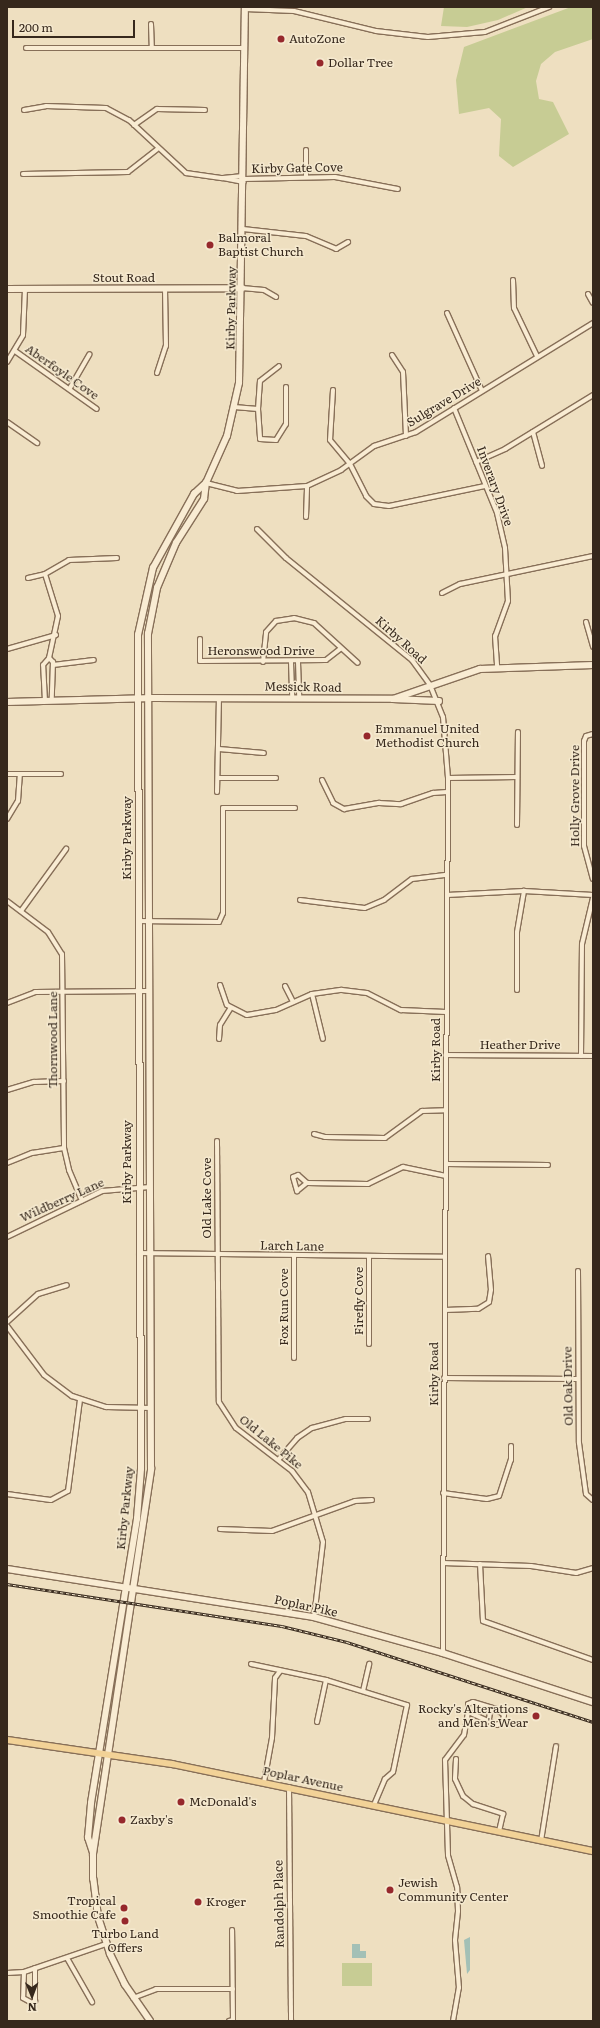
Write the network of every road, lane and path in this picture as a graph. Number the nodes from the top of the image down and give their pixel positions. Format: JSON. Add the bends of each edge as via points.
{"nodes":[{"id":1,"x":548,"y":7,"type":"edge"},
{"id":2,"x":245,"y":8,"type":"edge"},
{"id":3,"x":151,"y":24,"type":"dead end"},
{"id":4,"x":26,"y":48,"type":"dead end"},
{"id":5,"x":152,"y":48,"type":"junction"},
{"id":6,"x":244,"y":48,"type":"junction"},
{"id":7,"x":24,"y":110,"type":"dead end"},
{"id":8,"x":205,"y":110,"type":"dead end"},
{"id":9,"x":134,"y":125,"type":"junction"},
{"id":10,"x":157,"y":149,"type":"junction"},
{"id":11,"x":306,"y":150,"type":"dead end"},
{"id":12,"x":23,"y":174,"type":"dead end"},
{"id":13,"x":306,"y":176,"type":"junction"},
{"id":14,"x":244,"y":179,"type":"junction"},
{"id":15,"x":398,"y":189,"type":"dead end"},
{"id":16,"x":243,"y":229,"type":"junction"},
{"id":17,"x":348,"y":242,"type":"dead end"},
{"id":18,"x":513,"y":280,"type":"dead end"},
{"id":19,"x":242,"y":288,"type":"junction"},
{"id":20,"x":7,"y":289,"type":"edge"},
{"id":21,"x":25,"y":289,"type":"junction"},
{"id":22,"x":165,"y":290,"type":"junction"},
{"id":23,"x":588,"y":294,"type":"dead end"},
{"id":24,"x":276,"y":297,"type":"dead end"},
{"id":25,"x":593,"y":303,"type":"edge"},
{"id":26,"x":447,"y":314,"type":"dead end"},
{"id":27,"x":593,"y":322,"type":"edge"},
{"id":28,"x":15,"y":351,"type":"junction"},
{"id":29,"x":90,"y":354,"type":"dead end"},
{"id":30,"x":392,"y":355,"type":"dead end"},
{"id":31,"x":538,"y":356,"type":"junction"},
{"id":32,"x":7,"y":362,"type":"edge"},
{"id":33,"x":279,"y":366,"type":"dead end"},
{"id":34,"x":157,"y":373,"type":"dead end"},
{"id":35,"x":286,"y":387,"type":"dead end"},
{"id":36,"x":70,"y":388,"type":"junction"},
{"id":37,"x":334,"y":390,"type":"dead end"},
{"id":38,"x":482,"y":391,"type":"junction"},
{"id":39,"x":593,"y":395,"type":"edge"},
{"id":40,"x":234,"y":408,"type":"junction"},
{"id":41,"x":454,"y":408,"type":"junction"},
{"id":42,"x":97,"y":409,"type":"dead end"},
{"id":43,"x":258,"y":409,"type":"junction"},
{"id":44,"x":7,"y":422,"type":"edge"},
{"id":45,"x":533,"y":432,"type":"junction"},
{"id":46,"x":406,"y":436,"type":"junction"},
{"id":47,"x":37,"y":443,"type":"dead end"},
{"id":48,"x":476,"y":462,"type":"junction"},
{"id":49,"x":350,"y":464,"type":"junction"},
{"id":50,"x":542,"y":466,"type":"dead end"},
{"id":51,"x":206,"y":483,"type":"junction"},
{"id":52,"x":307,"y":486,"type":"junction"},
{"id":53,"x":485,"y":486,"type":"junction"},
{"id":54,"x":306,"y":518,"type":"dead end"},
{"id":55,"x":257,"y":529,"type":"dead end"},
{"id":56,"x":593,"y":556,"type":"edge"},
{"id":57,"x":117,"y":558,"type":"dead end"},
{"id":58,"x":46,"y":574,"type":"junction"},
{"id":59,"x":504,"y":575,"type":"junction"},
{"id":60,"x":28,"y":578,"type":"dead end"},
{"id":61,"x":442,"y":593,"type":"dead end"},
{"id":62,"x":586,"y":622,"type":"dead end"},
{"id":63,"x":56,"y":635,"type":"junction"},
{"id":64,"x":200,"y":639,"type":"dead end"},
{"id":65,"x":593,"y":647,"type":"edge"},
{"id":66,"x":7,"y":649,"type":"edge"},
{"id":67,"x":340,"y":649,"type":"junction"},
{"id":68,"x":49,"y":658,"type":"junction"},
{"id":69,"x":94,"y":660,"type":"dead end"},
{"id":70,"x":263,"y":662,"type":"junction"},
{"id":71,"x":291,"y":662,"type":"junction"},
{"id":72,"x":298,"y":662,"type":"junction"},
{"id":73,"x":358,"y":663,"type":"dead end"},
{"id":74,"x":53,"y":665,"type":"junction"},
{"id":75,"x":593,"y":665,"type":"edge"},
{"id":76,"x":497,"y":667,"type":"junction"},
{"id":77,"x":430,"y":685,"type":"junction"},
{"id":78,"x":295,"y":697,"type":"junction"},
{"id":79,"x":137,"y":698,"type":"junction"},
{"id":80,"x":148,"y":698,"type":"junction"},
{"id":81,"x":219,"y":698,"type":"junction"},
{"id":82,"x":393,"y":699,"type":"junction"},
{"id":83,"x":52,"y":700,"type":"junction"},
{"id":84,"x":45,"y":701,"type":"junction"},
{"id":85,"x":7,"y":702,"type":"edge"},
{"id":86,"x":439,"y":702,"type":"junction"},
{"id":87,"x":518,"y":732,"type":"dead end"},
{"id":88,"x":593,"y":734,"type":"edge"},
{"id":89,"x":219,"y":749,"type":"junction"},
{"id":90,"x":264,"y":753,"type":"dead end"},
{"id":91,"x":7,"y":774,"type":"edge"},
{"id":92,"x":20,"y":774,"type":"junction"},
{"id":93,"x":61,"y":774,"type":"dead end"},
{"id":94,"x":517,"y":776,"type":"junction"},
{"id":95,"x":218,"y":778,"type":"junction"},
{"id":96,"x":276,"y":778,"type":"dead end"},
{"id":97,"x":448,"y":778,"type":"junction"},
{"id":98,"x":322,"y":780,"type":"dead end"},
{"id":99,"x":217,"y":792,"type":"dead end"},
{"id":100,"x":447,"y":792,"type":"junction"},
{"id":101,"x":295,"y":808,"type":"dead end"},
{"id":102,"x":7,"y":819,"type":"edge"},
{"id":103,"x":517,"y":825,"type":"dead end"},
{"id":104,"x":66,"y":849,"type":"dead end"},
{"id":105,"x":447,"y":874,"type":"junction"},
{"id":106,"x":593,"y":879,"type":"edge"},
{"id":107,"x":524,"y":891,"type":"junction"},
{"id":108,"x":448,"y":895,"type":"junction"},
{"id":109,"x":593,"y":895,"type":"edge"},
{"id":110,"x":593,"y":898,"type":"edge"},
{"id":111,"x":300,"y":900,"type":"dead end"},
{"id":112,"x":7,"y":901,"type":"edge"},
{"id":113,"x":21,"y":911,"type":"junction"},
{"id":114,"x":138,"y":921,"type":"junction"},
{"id":115,"x":148,"y":921,"type":"junction"},
{"id":116,"x":220,"y":986,"type":"dead end"},
{"id":117,"x":285,"y":986,"type":"dead end"},
{"id":118,"x":517,"y":990,"type":"dead end"},
{"id":119,"x":138,"y":991,"type":"junction"},
{"id":120,"x":148,"y":991,"type":"junction"},
{"id":121,"x":63,"y":992,"type":"junction"},
{"id":122,"x":312,"y":994,"type":"junction"},
{"id":123,"x":293,"y":1002,"type":"junction"},
{"id":124,"x":7,"y":1003,"type":"edge"},
{"id":125,"x":230,"y":1009,"type":"junction"},
{"id":126,"x":446,"y":1012,"type":"junction"},
{"id":127,"x":219,"y":1039,"type":"dead end"},
{"id":128,"x":323,"y":1039,"type":"dead end"},
{"id":129,"x":446,"y":1055,"type":"junction"},
{"id":130,"x":581,"y":1056,"type":"junction"},
{"id":131,"x":593,"y":1056,"type":"edge"},
{"id":132,"x":64,"y":1081,"type":"junction"},
{"id":133,"x":7,"y":1090,"type":"edge"},
{"id":134,"x":446,"y":1110,"type":"junction"},
{"id":135,"x":314,"y":1134,"type":"dead end"},
{"id":136,"x":217,"y":1141,"type":"dead end"},
{"id":137,"x":64,"y":1148,"type":"junction"},
{"id":138,"x":7,"y":1163,"type":"edge"},
{"id":139,"x":446,"y":1164,"type":"junction"},
{"id":140,"x":548,"y":1165,"type":"dead end"},
{"id":141,"x":446,"y":1176,"type":"junction"},
{"id":142,"x":308,"y":1182,"type":"dead end"},
{"id":143,"x":138,"y":1187,"type":"junction"},
{"id":144,"x":150,"y":1187,"type":"junction"},
{"id":145,"x":82,"y":1200,"type":"junction"},
{"id":146,"x":7,"y":1237,"type":"edge"},
{"id":147,"x":138,"y":1253,"type":"junction"},
{"id":148,"x":150,"y":1254,"type":"junction"},
{"id":149,"x":218,"y":1255,"type":"junction"},
{"id":150,"x":294,"y":1256,"type":"junction"},
{"id":151,"x":488,"y":1256,"type":"dead end"},
{"id":152,"x":369,"y":1257,"type":"junction"},
{"id":153,"x":445,"y":1257,"type":"junction"},
{"id":154,"x":578,"y":1271,"type":"dead end"},
{"id":155,"x":67,"y":1284,"type":"dead end"},
{"id":156,"x":445,"y":1310,"type":"junction"},
{"id":157,"x":7,"y":1322,"type":"edge"},
{"id":158,"x":7,"y":1326,"type":"edge"},
{"id":159,"x":369,"y":1344,"type":"dead end"},
{"id":160,"x":294,"y":1358,"type":"dead end"},
{"id":161,"x":444,"y":1378,"type":"junction"},
{"id":162,"x":577,"y":1379,"type":"junction"},
{"id":163,"x":80,"y":1400,"type":"junction"},
{"id":164,"x":140,"y":1408,"type":"junction"},
{"id":165,"x":151,"y":1408,"type":"junction"},
{"id":166,"x":368,"y":1419,"type":"dead end"},
{"id":167,"x":511,"y":1446,"type":"dead end"},
{"id":168,"x":279,"y":1459,"type":"junction"},
{"id":169,"x":444,"y":1493,"type":"junction"},
{"id":170,"x":7,"y":1494,"type":"edge"},
{"id":171,"x":372,"y":1500,"type":"dead end"},
{"id":172,"x":591,"y":1500,"type":"edge"},
{"id":173,"x":317,"y":1515,"type":"junction"},
{"id":174,"x":220,"y":1528,"type":"dead end"},
{"id":175,"x":443,"y":1563,"type":"junction"},
{"id":176,"x":480,"y":1564,"type":"junction"},
{"id":177,"x":593,"y":1568,"type":"edge"},
{"id":178,"x":7,"y":1569,"type":"edge"},
{"id":179,"x":125,"y":1587,"type":"junction"},
{"id":180,"x":134,"y":1589,"type":"junction"},
{"id":181,"x":314,"y":1617,"type":"junction"},
{"id":182,"x":443,"y":1653,"type":"junction"},
{"id":183,"x":593,"y":1660,"type":"edge"},
{"id":184,"x":251,"y":1664,"type":"dead end"},
{"id":185,"x":369,"y":1664,"type":"dead end"},
{"id":186,"x":280,"y":1671,"type":"junction"},
{"id":187,"x":326,"y":1680,"type":"junction"},
{"id":188,"x":364,"y":1691,"type":"junction"},
{"id":189,"x":593,"y":1702,"type":"edge"},
{"id":190,"x":496,"y":1709,"type":"junction"},
{"id":191,"x":468,"y":1712,"type":"junction"},
{"id":192,"x":489,"y":1719,"type":"junction"},
{"id":193,"x":316,"y":1722,"type":"dead end"},
{"id":194,"x":7,"y":1740,"type":"edge"},
{"id":195,"x":556,"y":1746,"type":"dead end"},
{"id":196,"x":99,"y":1751,"type":"junction"},
{"id":197,"x":110,"y":1753,"type":"junction"},
{"id":198,"x":456,"y":1759,"type":"dead end"},
{"id":199,"x":446,"y":1779,"type":"junction"},
{"id":200,"x":456,"y":1779,"type":"junction"},
{"id":201,"x":264,"y":1782,"type":"junction"},
{"id":202,"x":289,"y":1787,"type":"junction"},
{"id":203,"x":374,"y":1805,"type":"junction"},
{"id":204,"x":448,"y":1820,"type":"junction"},
{"id":205,"x":499,"y":1831,"type":"junction"},
{"id":206,"x":541,"y":1841,"type":"junction"},
{"id":207,"x":593,"y":1851,"type":"edge"},
{"id":208,"x":93,"y":1854,"type":"junction"},
{"id":209,"x":232,"y":1930,"type":"dead end"},
{"id":210,"x":106,"y":1944,"type":"junction"},
{"id":211,"x":67,"y":1958,"type":"junction"},
{"id":212,"x":35,"y":1968,"type":"junction"},
{"id":213,"x":24,"y":1972,"type":"junction"},
{"id":214,"x":7,"y":1973,"type":"edge"},
{"id":215,"x":233,"y":1989,"type":"junction"},
{"id":216,"x":133,"y":1998,"type":"junction"},
{"id":217,"x":92,"y":2002,"type":"dead end"},
{"id":218,"x":150,"y":2021,"type":"edge"},
{"id":219,"x":229,"y":2021,"type":"edge"},
{"id":220,"x":291,"y":2021,"type":"edge"},
{"id":221,"x":453,"y":2021,"type":"edge"}],
"edges":[{"from":1,"to":2,"type":"street","via":[[485,32],[428,37],[376,30],[288,10]]},
{"from":2,"to":6,"type":"main road","name":"Kirby Parkway"},
{"from":3,"to":5,"type":"street"},
{"from":4,"to":5,"type":"street"},
{"from":5,"to":6,"type":"street"},
{"from":6,"to":14,"type":"main road","name":"Kirby Parkway"},
{"from":7,"to":9,"type":"street","name":"Kirby Gate Cove","via":[[42,106],[100,107],[118,112]]},
{"from":8,"to":9,"type":"street","via":[[157,109]]},
{"from":9,"to":10,"type":"street","name":"Kirby Gate Cove"},
{"from":10,"to":12,"type":"street","via":[[128,172]]},
{"from":10,"to":14,"type":"street","name":"Kirby Gate Cove","via":[[186,173]]},
{"from":11,"to":13,"type":"street"},
{"from":13,"to":14,"type":"street","name":"Kirby Gate Cove"},
{"from":13,"to":15,"type":"street","name":"Kirby Gate Cove","via":[[348,178]]},
{"from":14,"to":16,"type":"main road","name":"Kirby Parkway"},
{"from":16,"to":17,"type":"street","via":[[306,236],[336,249]]},
{"from":16,"to":19,"type":"main road","name":"Kirby Parkway"},
{"from":18,"to":31,"type":"street","via":[[514,308]]},
{"from":19,"to":22,"type":"main road","name":"Stout Road"},
{"from":19,"to":24,"type":"street","via":[[264,290]]},
{"from":19,"to":40,"type":"main road","name":"Kirby Parkway","via":[[242,347]]},
{"from":20,"to":21,"type":"main road","name":"Stout Road"},
{"from":21,"to":22,"type":"main road","name":"Stout Road"},
{"from":21,"to":28,"type":"street","via":[[24,329]]},
{"from":22,"to":34,"type":"street","via":[[166,346]]},
{"from":23,"to":25,"type":"street"},
{"from":26,"to":38,"type":"street"},
{"from":27,"to":31,"type":"street","name":"Sulgrave Drive"},
{"from":28,"to":32,"type":"street"},
{"from":28,"to":36,"type":"street","name":"Aberfoyle Cove"},
{"from":29,"to":36,"type":"street"},
{"from":30,"to":46,"type":"street","via":[[403,372]]},
{"from":31,"to":38,"type":"street","name":"Sulgrave Drive"},
{"from":33,"to":43,"type":"street","via":[[260,381]]},
{"from":35,"to":43,"type":"street","via":[[286,424],[276,440],[260,439]]},
{"from":36,"to":42,"type":"street","name":"Aberfoyle Cove"},
{"from":37,"to":49,"type":"street","via":[[330,399],[330,440]]},
{"from":38,"to":41,"type":"street","name":"Sulgrave Drive"},
{"from":39,"to":45,"type":"street"},
{"from":40,"to":43,"type":"street"},
{"from":40,"to":51,"type":"main road","name":"Kirby Parkway","via":[[227,436]]},
{"from":41,"to":46,"type":"street","name":"Sulgrave Drive"},
{"from":41,"to":48,"type":"street","name":"Inverary Drive"},
{"from":44,"to":47,"type":"street"},
{"from":45,"to":48,"type":"street"},
{"from":45,"to":50,"type":"street"},
{"from":46,"to":49,"type":"street","name":"Sulgrave Drive","via":[[374,446]]},
{"from":48,"to":53,"type":"street","name":"Inverary Drive"},
{"from":49,"to":52,"type":"street","name":"Sulgrave Drive"},
{"from":49,"to":53,"type":"street","via":[[366,496],[380,506]]},
{"from":51,"to":52,"type":"street","name":"Sulgrave Drive","via":[[237,491]]},
{"from":51,"to":79,"type":"main road","name":"Kirby Parkway","via":[[194,494],[174,526],[146,591],[138,635]]},
{"from":51,"to":80,"type":"main road","name":"Kirby Parkway","via":[[204,499],[176,543],[157,588],[148,634]]},
{"from":52,"to":54,"type":"street"},
{"from":53,"to":59,"type":"street","name":"Inverary Drive","via":[[501,531]]},
{"from":55,"to":77,"type":"street","name":"Kirby Road","via":[[286,558],[412,660]]},
{"from":56,"to":59,"type":"street"},
{"from":57,"to":58,"type":"street","via":[[69,560]]},
{"from":58,"to":60,"type":"street"},
{"from":58,"to":63,"type":"street","via":[[58,607]]},
{"from":59,"to":61,"type":"street","via":[[455,586]]},
{"from":59,"to":76,"type":"street","name":"Inverary Drive","via":[[508,601],[494,636]]},
{"from":62,"to":65,"type":"street"},
{"from":63,"to":66,"type":"street"},
{"from":63,"to":68,"type":"street"},
{"from":64,"to":70,"type":"street","name":"Heronswood Drive","via":[[200,661]]},
{"from":67,"to":70,"type":"street","via":[[314,623],[294,618],[282,620],[272,623],[266,632]]},
{"from":67,"to":72,"type":"street","name":"Heronswood Drive","via":[[326,660]]},
{"from":67,"to":73,"type":"street"},
{"from":68,"to":74,"type":"street"},
{"from":68,"to":84,"type":"street","via":[[43,665]]},
{"from":69,"to":74,"type":"street"},
{"from":70,"to":71,"type":"street","name":"Heronswood Drive"},
{"from":71,"to":72,"type":"street","name":"Heronswood Drive"},
{"from":71,"to":78,"type":"street"},
{"from":72,"to":78,"type":"street"},
{"from":74,"to":83,"type":"street"},
{"from":75,"to":76,"type":"main road","name":"Messick Road"},
{"from":76,"to":77,"type":"main road","name":"Messick Road","via":[[461,673]]},
{"from":77,"to":82,"type":"main road","name":"Messick Road"},
{"from":77,"to":86,"type":"street","name":"Kirby Road"},
{"from":78,"to":81,"type":"main road","name":"Messick Road"},
{"from":78,"to":82,"type":"main road","name":"Messick Road"},
{"from":79,"to":80,"type":"main road","name":"Messick Road"},
{"from":79,"to":83,"type":"main road","name":"Messick Road"},
{"from":79,"to":114,"type":"main road","name":"Kirby Parkway"},
{"from":80,"to":81,"type":"main road","name":"Messick Road"},
{"from":80,"to":115,"type":"main road","name":"Kirby Parkway"},
{"from":81,"to":89,"type":"street"},
{"from":82,"to":86,"type":"main road"},
{"from":83,"to":84,"type":"main road","name":"Messick Road"},
{"from":84,"to":85,"type":"main road","name":"Messick Road"},
{"from":86,"to":97,"type":"street","name":"Kirby Road","via":[[443,717]]},
{"from":87,"to":94,"type":"street"},
{"from":88,"to":106,"type":"street","name":"Holly Grove Drive","via":[[586,736],[584,846]]},
{"from":89,"to":90,"type":"street"},
{"from":89,"to":95,"type":"street"},
{"from":91,"to":92,"type":"street"},
{"from":92,"to":93,"type":"street"},
{"from":92,"to":102,"type":"street","via":[[18,801]]},
{"from":94,"to":97,"type":"street"},
{"from":94,"to":103,"type":"street"},
{"from":95,"to":96,"type":"street"},
{"from":95,"to":99,"type":"street"},
{"from":97,"to":100,"type":"street","name":"Kirby Road"},
{"from":98,"to":100,"type":"street","via":[[333,803],[344,809],[379,803],[401,804],[433,793]]},
{"from":100,"to":105,"type":"street","name":"Kirby Road"},
{"from":101,"to":115,"type":"street","via":[[223,808],[221,921],[213,924]]},
{"from":104,"to":113,"type":"street"},
{"from":105,"to":108,"type":"street","name":"Kirby Road"},
{"from":105,"to":111,"type":"street","via":[[412,879],[384,900],[365,908]]},
{"from":107,"to":108,"type":"street"},
{"from":107,"to":109,"type":"street"},
{"from":107,"to":118,"type":"street","via":[[517,932]]},
{"from":108,"to":126,"type":"street","name":"Kirby Road"},
{"from":110,"to":130,"type":"street","via":[[582,944]]},
{"from":112,"to":113,"type":"street","name":"Thornwood Lane"},
{"from":113,"to":121,"type":"street","name":"Thornwood Lane","via":[[48,932],[58,945],[63,960]]},
{"from":114,"to":115,"type":"street"},
{"from":114,"to":119,"type":"main road","name":"Kirby Parkway"},
{"from":115,"to":120,"type":"main road","name":"Kirby Parkway"},
{"from":116,"to":125,"type":"street","via":[[222,999]]},
{"from":117,"to":123,"type":"street"},
{"from":119,"to":120,"type":"street"},
{"from":119,"to":121,"type":"street"},
{"from":119,"to":143,"type":"main road","name":"Kirby Parkway"},
{"from":120,"to":144,"type":"main road","name":"Kirby Parkway"},
{"from":121,"to":124,"type":"street","via":[[29,993]]},
{"from":121,"to":132,"type":"street","name":"Thornwood Lane"},
{"from":122,"to":123,"type":"street"},
{"from":122,"to":126,"type":"street","via":[[354,990],[373,995],[401,1010]]},
{"from":122,"to":128,"type":"street"},
{"from":123,"to":125,"type":"street","via":[[258,1014],[243,1014]]},
{"from":125,"to":127,"type":"street","via":[[221,1022]]},
{"from":126,"to":129,"type":"street","name":"Kirby Road"},
{"from":129,"to":130,"type":"street","name":"Heather Drive"},
{"from":129,"to":134,"type":"street","name":"Kirby Road"},
{"from":130,"to":131,"type":"street","name":"Heather Drive"},
{"from":132,"to":133,"type":"street","via":[[34,1082]]},
{"from":132,"to":137,"type":"street","name":"Thornwood Lane"},
{"from":134,"to":135,"type":"street","via":[[422,1110],[385,1138],[325,1137]]},
{"from":134,"to":139,"type":"street","name":"Kirby Road"},
{"from":136,"to":149,"type":"street","name":"Old Lake Cove"},
{"from":137,"to":138,"type":"street","via":[[32,1153]]},
{"from":137,"to":145,"type":"street","name":"Thornwood Lane","via":[[68,1170]]},
{"from":139,"to":140,"type":"street"},
{"from":139,"to":141,"type":"street","name":"Kirby Road"},
{"from":141,"to":142,"type":"street","via":[[403,1167],[363,1185]]},
{"from":141,"to":153,"type":"street","name":"Kirby Road"},
{"from":143,"to":144,"type":"street","name":"Wildberry Lane"},
{"from":143,"to":145,"type":"street","name":"Wildberry Lane","via":[[109,1189]]},
{"from":143,"to":147,"type":"main road","name":"Kirby Parkway"},
{"from":144,"to":148,"type":"main road","name":"Kirby Parkway"},
{"from":145,"to":146,"type":"street","name":"Wildberry Lane"},
{"from":147,"to":148,"type":"street","name":"Larch Lane"},
{"from":147,"to":164,"type":"main road","name":"Kirby Parkway"},
{"from":148,"to":149,"type":"street","name":"Larch Lane"},
{"from":148,"to":165,"type":"main road","name":"Kirby Parkway"},
{"from":149,"to":150,"type":"street","name":"Larch Lane"},
{"from":149,"to":168,"type":"street","name":"Old Lake Pike","via":[[219,1402],[236,1428]]},
{"from":150,"to":152,"type":"street","name":"Larch Lane"},
{"from":150,"to":160,"type":"street","name":"Fox Run Cove"},
{"from":151,"to":156,"type":"street","via":[[492,1290],[488,1302],[478,1309]]},
{"from":152,"to":153,"type":"street","name":"Larch Lane"},
{"from":152,"to":159,"type":"street","name":"Firefly Cove"},
{"from":153,"to":156,"type":"street","name":"Kirby Road"},
{"from":154,"to":162,"type":"street","name":"Old Oak Drive"},
{"from":155,"to":157,"type":"street","via":[[38,1294]]},
{"from":156,"to":161,"type":"street","name":"Kirby Road"},
{"from":158,"to":163,"type":"street","via":[[47,1378]]},
{"from":161,"to":162,"type":"street"},
{"from":161,"to":169,"type":"street","name":"Kirby Road"},
{"from":162,"to":172,"type":"street","name":"Old Oak Drive","via":[[580,1443]]},
{"from":163,"to":164,"type":"street","via":[[106,1408]]},
{"from":163,"to":170,"type":"street","via":[[68,1490],[51,1500]]},
{"from":164,"to":165,"type":"street"},
{"from":164,"to":179,"type":"main road","name":"Kirby Parkway","via":[[140,1490]]},
{"from":165,"to":180,"type":"main road","name":"Kirby Parkway","via":[[150,1490]]},
{"from":166,"to":168,"type":"street","via":[[346,1419],[306,1431]]},
{"from":167,"to":169,"type":"street","via":[[511,1460],[498,1496],[487,1499]]},
{"from":168,"to":173,"type":"street","name":"Old Lake Pike","via":[[304,1484]]},
{"from":169,"to":175,"type":"street","name":"Kirby Road"},
{"from":171,"to":173,"type":"street","via":[[358,1501]]},
{"from":173,"to":174,"type":"street","via":[[266,1532]]},
{"from":173,"to":181,"type":"street","name":"Old Lake Pike","via":[[323,1559]]},
{"from":175,"to":176,"type":"street"},
{"from":175,"to":182,"type":"street","name":"Kirby Road"},
{"from":176,"to":177,"type":"street","via":[[532,1566],[576,1573]]},
{"from":176,"to":183,"type":"street","via":[[482,1620]]},
{"from":178,"to":179,"type":"main road","name":"Poplar Pike"},
{"from":179,"to":180,"type":"main road","name":"Poplar Pike"},
{"from":179,"to":196,"type":"main road","name":"Kirby Parkway"},
{"from":180,"to":181,"type":"main road","name":"Poplar Pike"},
{"from":180,"to":197,"type":"main road","name":"Kirby Parkway"},
{"from":181,"to":182,"type":"main road","name":"Poplar Pike"},
{"from":182,"to":189,"type":"main road","name":"Poplar Pike"},
{"from":184,"to":186,"type":"street"},
{"from":185,"to":188,"type":"street"},
{"from":186,"to":187,"type":"street"},
{"from":186,"to":201,"type":"street","via":[[275,1678],[272,1738]]},
{"from":187,"to":188,"type":"street"},
{"from":187,"to":193,"type":"street"},
{"from":188,"to":203,"type":"street","via":[[406,1706],[394,1772],[385,1779]]},
{"from":190,"to":191,"type":"street","via":[[473,1702],[468,1704]]},
{"from":190,"to":192,"type":"street","via":[[490,1712]]},
{"from":190,"to":192,"type":"street","via":[[504,1715],[503,1721],[497,1725]]},
{"from":191,"to":192,"type":"street"},
{"from":191,"to":199,"type":"street","via":[[464,1735],[445,1760]]},
{"from":194,"to":196,"type":"main road","name":"Poplar Avenue"},
{"from":195,"to":206,"type":"street"},
{"from":196,"to":197,"type":"main road","name":"Poplar Avenue"},
{"from":196,"to":208,"type":"main road","name":"Kirby Parkway","via":[[88,1830]]},
{"from":197,"to":201,"type":"main road","name":"Poplar Avenue"},
{"from":197,"to":208,"type":"main road","name":"Kirby Parkway"},
{"from":198,"to":200,"type":"street"},
{"from":199,"to":200,"type":"street"},
{"from":199,"to":204,"type":"street"},
{"from":200,"to":205,"type":"street","via":[[468,1801],[503,1814]]},
{"from":201,"to":202,"type":"main road","name":"Poplar Avenue"},
{"from":202,"to":203,"type":"main road","name":"Poplar Avenue"},
{"from":202,"to":220,"type":"street","name":"Randolph Place"},
{"from":203,"to":204,"type":"main road","name":"Poplar Avenue"},
{"from":204,"to":205,"type":"main road","name":"Poplar Avenue"},
{"from":204,"to":221,"type":"street","via":[[448,1855],[457,1887],[458,1911],[455,1940],[459,1988]]},
{"from":205,"to":206,"type":"main road","name":"Poplar Avenue"},
{"from":206,"to":207,"type":"main road","name":"Poplar Avenue"},
{"from":208,"to":210,"type":"main road","name":"Kirby Parkway","via":[[95,1898]]},
{"from":209,"to":215,"type":"street"},
{"from":210,"to":211,"type":"street"},
{"from":210,"to":216,"type":"main road","name":"Kirby Parkway"},
{"from":211,"to":212,"type":"street"},
{"from":211,"to":217,"type":"street"},
{"from":212,"to":213,"type":"street"},
{"from":212,"to":213,"type":"street","via":[[36,2001],[32,2003],[23,1998]]},
{"from":213,"to":214,"type":"street"},
{"from":215,"to":216,"type":"street","via":[[156,1989]]},
{"from":215,"to":219,"type":"street","via":[[233,2020]]},
{"from":216,"to":218,"type":"main road","name":"Kirby Parkway"}]}
